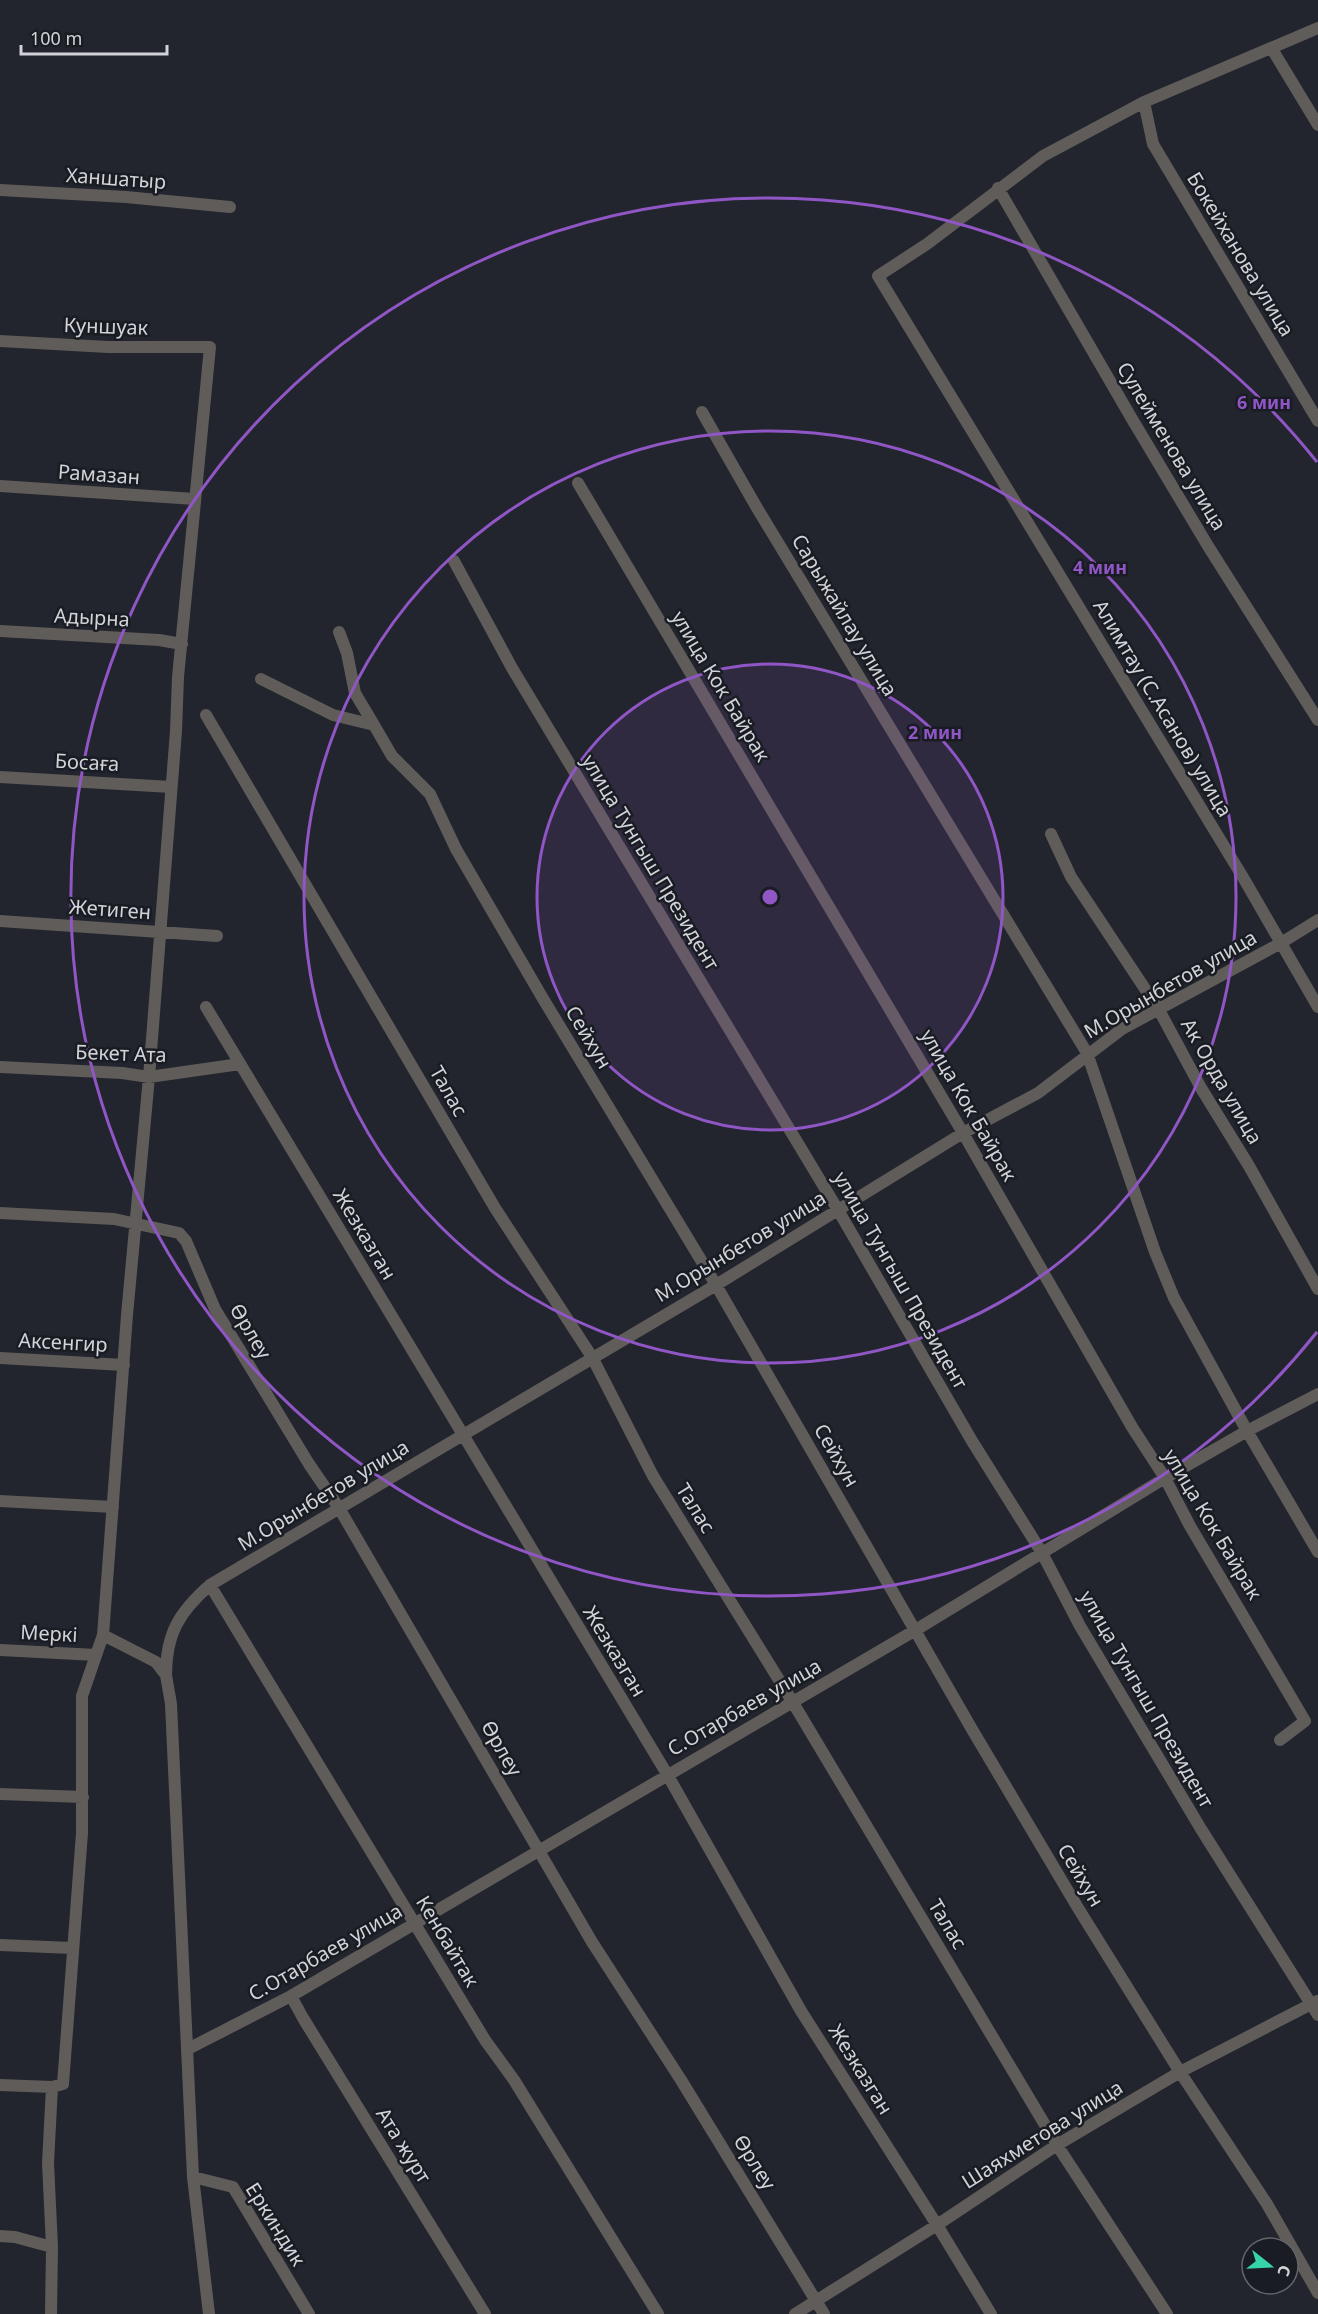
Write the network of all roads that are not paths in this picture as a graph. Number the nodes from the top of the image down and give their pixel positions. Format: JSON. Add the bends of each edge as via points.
{"nodes":[{"id":1,"x":1318,"y":28,"type":"edge"},
{"id":2,"x":1272,"y":49,"type":"junction"},
{"id":3,"x":1144,"y":102,"type":"junction"},
{"id":4,"x":1318,"y":125,"type":"edge"},
{"id":5,"x":998,"y":188,"type":"junction"},
{"id":6,"x":0,"y":190,"type":"edge"},
{"id":7,"x":230,"y":207,"type":"dead end"},
{"id":8,"x":0,"y":341,"type":"edge"},
{"id":9,"x":702,"y":412,"type":"dead end"},
{"id":10,"x":1318,"y":421,"type":"edge"},
{"id":11,"x":578,"y":483,"type":"dead end"},
{"id":12,"x":0,"y":486,"type":"edge"},
{"id":13,"x":195,"y":499,"type":"junction"},
{"id":14,"x":454,"y":561,"type":"dead end"},
{"id":15,"x":0,"y":631,"type":"edge"},
{"id":16,"x":339,"y":632,"type":"dead end"},
{"id":17,"x":182,"y":644,"type":"junction"},
{"id":18,"x":261,"y":679,"type":"dead end"},
{"id":19,"x":206,"y":715,"type":"dead end"},
{"id":20,"x":1318,"y":720,"type":"edge"},
{"id":21,"x":374,"y":725,"type":"junction"},
{"id":22,"x":0,"y":777,"type":"edge"},
{"id":23,"x":171,"y":787,"type":"junction"},
{"id":24,"x":1051,"y":834,"type":"dead end"},
{"id":25,"x":1318,"y":920,"type":"edge"},
{"id":26,"x":0,"y":921,"type":"edge"},
{"id":27,"x":160,"y":932,"type":"junction"},
{"id":28,"x":217,"y":936,"type":"dead end"},
{"id":29,"x":1281,"y":943,"type":"junction"},
{"id":30,"x":206,"y":1007,"type":"dead end"},
{"id":31,"x":1318,"y":1007,"type":"edge"},
{"id":32,"x":1159,"y":1010,"type":"junction"},
{"id":33,"x":1087,"y":1053,"type":"junction"},
{"id":34,"x":240,"y":1064,"type":"junction"},
{"id":35,"x":0,"y":1067,"type":"edge"},
{"id":36,"x":149,"y":1077,"type":"junction"},
{"id":37,"x":963,"y":1133,"type":"junction"},
{"id":38,"x":838,"y":1210,"type":"junction"},
{"id":39,"x":0,"y":1212,"type":"edge"},
{"id":40,"x":136,"y":1225,"type":"junction"},
{"id":41,"x":716,"y":1285,"type":"junction"},
{"id":42,"x":1318,"y":1289,"type":"edge"},
{"id":43,"x":592,"y":1357,"type":"junction"},
{"id":44,"x":0,"y":1358,"type":"edge"},
{"id":45,"x":124,"y":1365,"type":"junction"},
{"id":46,"x":1318,"y":1394,"type":"edge"},
{"id":47,"x":1247,"y":1431,"type":"junction"},
{"id":48,"x":463,"y":1434,"type":"junction"},
{"id":49,"x":1165,"y":1478,"type":"junction"},
{"id":50,"x":0,"y":1501,"type":"edge"},
{"id":51,"x":113,"y":1507,"type":"junction"},
{"id":52,"x":339,"y":1508,"type":"junction"},
{"id":53,"x":1318,"y":1552,"type":"edge"},
{"id":54,"x":1042,"y":1553,"type":"junction"},
{"id":55,"x":210,"y":1585,"type":"junction"},
{"id":56,"x":914,"y":1631,"type":"junction"},
{"id":57,"x":103,"y":1635,"type":"junction"},
{"id":58,"x":0,"y":1650,"type":"edge"},
{"id":59,"x":96,"y":1655,"type":"junction"},
{"id":60,"x":166,"y":1675,"type":"junction"},
{"id":61,"x":792,"y":1701,"type":"junction"},
{"id":62,"x":1280,"y":1740,"type":"dead end"},
{"id":63,"x":667,"y":1774,"type":"junction"},
{"id":64,"x":0,"y":1794,"type":"edge"},
{"id":65,"x":83,"y":1797,"type":"junction"},
{"id":66,"x":539,"y":1850,"type":"junction"},
{"id":67,"x":414,"y":1923,"type":"junction"},
{"id":68,"x":0,"y":1945,"type":"edge"},
{"id":69,"x":72,"y":1948,"type":"junction"},
{"id":70,"x":291,"y":1996,"type":"junction"},
{"id":71,"x":1316,"y":2007,"type":"edge"},
{"id":72,"x":188,"y":2049,"type":"junction"},
{"id":73,"x":1180,"y":2072,"type":"junction"},
{"id":74,"x":0,"y":2085,"type":"edge"},
{"id":75,"x":52,"y":2087,"type":"junction"},
{"id":76,"x":1057,"y":2145,"type":"junction"},
{"id":77,"x":193,"y":2177,"type":"junction"},
{"id":78,"x":937,"y":2225,"type":"junction"},
{"id":79,"x":0,"y":2236,"type":"edge"},
{"id":80,"x":51,"y":2247,"type":"junction"},
{"id":81,"x":1318,"y":2293,"type":"edge"},
{"id":82,"x":817,"y":2301,"type":"junction"},
{"id":83,"x":51,"y":2314,"type":"edge"},
{"id":84,"x":209,"y":2314,"type":"edge"},
{"id":85,"x":309,"y":2314,"type":"edge"},
{"id":86,"x":485,"y":2314,"type":"edge"},
{"id":87,"x":658,"y":2314,"type":"edge"},
{"id":88,"x":795,"y":2314,"type":"edge"},
{"id":89,"x":824,"y":2314,"type":"edge"},
{"id":90,"x":991,"y":2314,"type":"edge"},
{"id":91,"x":1167,"y":2314,"type":"edge"}],
"edges":[{"from":1,"to":2,"type":"street"},
{"from":2,"to":3,"type":"street"},
{"from":2,"to":4,"type":"street"},
{"from":3,"to":5,"type":"street","via":[[1042,156]]},
{"from":3,"to":10,"type":"street","name":"Бокейханова улица","via":[[1153,144]]},
{"from":5,"to":20,"type":"street","name":"Сулейменова улица","via":[[1208,546]]},
{"from":5,"to":29,"type":"street","name":"Алимтау (С.Асанов) улица","via":[[927,244],[878,276]]},
{"from":6,"to":7,"type":"street","name":"Ханшатыр"},
{"from":8,"to":13,"type":"street","name":"Куншуак","via":[[210,347]]},
{"from":9,"to":33,"type":"street","name":"Сарыжайлау улица"},
{"from":11,"to":37,"type":"street","name":"улица Кок Байрак"},
{"from":12,"to":13,"type":"street","name":"Рамазан"},
{"from":13,"to":17,"type":"street"},
{"from":14,"to":38,"type":"street","name":"улица Тунгыш Президент","via":[[512,668]]},
{"from":15,"to":17,"type":"street","name":"Адырна"},
{"from":16,"to":21,"type":"street","name":"Сейхун","via":[[356,693]]},
{"from":17,"to":23,"type":"street"},
{"from":18,"to":21,"type":"street","via":[[333,715]]},
{"from":19,"to":43,"type":"street","name":"Талас","via":[[495,1208]]},
{"from":21,"to":41,"type":"street","name":"Сейхун","via":[[392,756],[430,794],[456,849],[542,997]]},
{"from":22,"to":23,"type":"street","name":"Босаға"},
{"from":23,"to":27,"type":"street"},
{"from":24,"to":32,"type":"street","name":"Ак Орда улица","via":[[1071,877]]},
{"from":25,"to":29,"type":"street","name":"М.Орынбетов улица"},
{"from":26,"to":27,"type":"street","name":"Жетиген"},
{"from":27,"to":28,"type":"street","name":"Жетиген"},
{"from":27,"to":36,"type":"street"},
{"from":29,"to":31,"type":"street","name":"Алимтау (С.Асанов) улица"},
{"from":29,"to":32,"type":"street","name":"М.Орынбетов улица"},
{"from":30,"to":34,"type":"street","name":"Жезказган"},
{"from":32,"to":33,"type":"street","name":"М.Орынбетов улица"},
{"from":32,"to":42,"type":"street","name":"Ак Орда улица"},
{"from":33,"to":37,"type":"street","name":"М.Орынбетов улица","via":[[1038,1092]]},
{"from":33,"to":47,"type":"street","name":"Сарыжайлау улица","via":[[1174,1298]]},
{"from":34,"to":36,"type":"street","name":"Бекет Ата"},
{"from":34,"to":48,"type":"street","name":"Жезказган"},
{"from":35,"to":36,"type":"street","name":"Бекет Ата"},
{"from":36,"to":40,"type":"street"},
{"from":37,"to":38,"type":"street","name":"М.Орынбетов улица"},
{"from":37,"to":49,"type":"street","name":"улица Кок Байрак"},
{"from":38,"to":41,"type":"street","name":"М.Орынбетов улица"},
{"from":38,"to":54,"type":"street","name":"улица Тунгыш Президент"},
{"from":39,"to":40,"type":"street","name":"Өрлеу","via":[[114,1219]]},
{"from":40,"to":45,"type":"street"},
{"from":40,"to":52,"type":"street","name":"Өрлеу","via":[[179,1233],[186,1241],[215,1309]]},
{"from":41,"to":43,"type":"street","name":"М.Орынбетов улица"},
{"from":41,"to":56,"type":"street","name":"Сейхун"},
{"from":43,"to":48,"type":"street","name":"М.Орынбетов улица"},
{"from":43,"to":61,"type":"street","name":"Талас","via":[[653,1476]]},
{"from":44,"to":45,"type":"street","name":"Аксенгир"},
{"from":45,"to":51,"type":"street"},
{"from":46,"to":47,"type":"street","name":"С.Отарбаев улица"},
{"from":47,"to":49,"type":"street","name":"С.Отарбаев улица"},
{"from":47,"to":53,"type":"street","name":"Сарыжайлау улица"},
{"from":48,"to":52,"type":"street","name":"М.Орынбетов улица"},
{"from":48,"to":63,"type":"street","name":"Жезказган"},
{"from":49,"to":54,"type":"street","name":"С.Отарбаев улица"},
{"from":49,"to":62,"type":"street","name":"улица Кок Байрак","via":[[1305,1721]]},
{"from":50,"to":51,"type":"street"},
{"from":51,"to":57,"type":"street"},
{"from":52,"to":55,"type":"street","name":"М.Орынбетов улица"},
{"from":52,"to":66,"type":"street","name":"Өрлеу"},
{"from":54,"to":56,"type":"street","name":"С.Отарбаев улица"},
{"from":54,"to":71,"type":"street","name":"улица Тунгыш Президент","via":[[1080,1626],[1194,1819]]},
{"from":55,"to":60,"type":"street","name":"М.Орынбетов улица","via":[[179,1618],[166,1654]]},
{"from":55,"to":67,"type":"street","name":"Кенбайтак"},
{"from":56,"to":61,"type":"street","name":"С.Отарбаев улица"},
{"from":56,"to":73,"type":"street","name":"Сейхун"},
{"from":57,"to":59,"type":"street"},
{"from":57,"to":60,"type":"street","via":[[156,1662]]},
{"from":58,"to":59,"type":"street","name":"Меркі"},
{"from":59,"to":65,"type":"street","via":[[82,1696]]},
{"from":60,"to":72,"type":"street","name":"М.Орынбетов улица","via":[[174,1746]]},
{"from":61,"to":63,"type":"street","name":"С.Отарбаев улица"},
{"from":61,"to":76,"type":"street","name":"Талас"},
{"from":63,"to":66,"type":"street","name":"С.Отарбаев улица"},
{"from":63,"to":78,"type":"street","name":"Жезказган","via":[[801,2011]]},
{"from":64,"to":65,"type":"street"},
{"from":65,"to":69,"type":"street"},
{"from":66,"to":67,"type":"street","name":"С.Отарбаев улица"},
{"from":66,"to":82,"type":"street","name":"Өрлеу","via":[[592,1942]]},
{"from":67,"to":70,"type":"street","name":"С.Отарбаев улица"},
{"from":67,"to":87,"type":"street","name":"Кенбайтак"},
{"from":68,"to":69,"type":"street"},
{"from":69,"to":75,"type":"street","via":[[63,2084]]},
{"from":70,"to":72,"type":"street","name":"С.Отарбаев улица"},
{"from":70,"to":86,"type":"street","name":"Ата журт"},
{"from":71,"to":73,"type":"street","name":"Шаяхметова улица"},
{"from":72,"to":77,"type":"street","name":"М.Орынбетов улица"},
{"from":73,"to":76,"type":"street","name":"Шаяхметова улица"},
{"from":73,"to":81,"type":"street","name":"Сейхун","via":[[1267,2204]]},
{"from":74,"to":75,"type":"street"},
{"from":75,"to":80,"type":"street","via":[[48,2163]]},
{"from":76,"to":78,"type":"street","name":"Шаяхметова улица"},
{"from":76,"to":91,"type":"street","name":"Талас"},
{"from":77,"to":84,"type":"street","name":"М.Орынбетов улица"},
{"from":77,"to":85,"type":"street","name":"Еркиндик","via":[[233,2187]]},
{"from":78,"to":82,"type":"street","name":"Шаяхметова улица"},
{"from":78,"to":90,"type":"street","name":"Жезказган"},
{"from":79,"to":80,"type":"street"},
{"from":80,"to":83,"type":"street"},
{"from":82,"to":88,"type":"street","name":"Шаяхметова улица"},
{"from":82,"to":89,"type":"street","name":"Өрлеу"}]}
